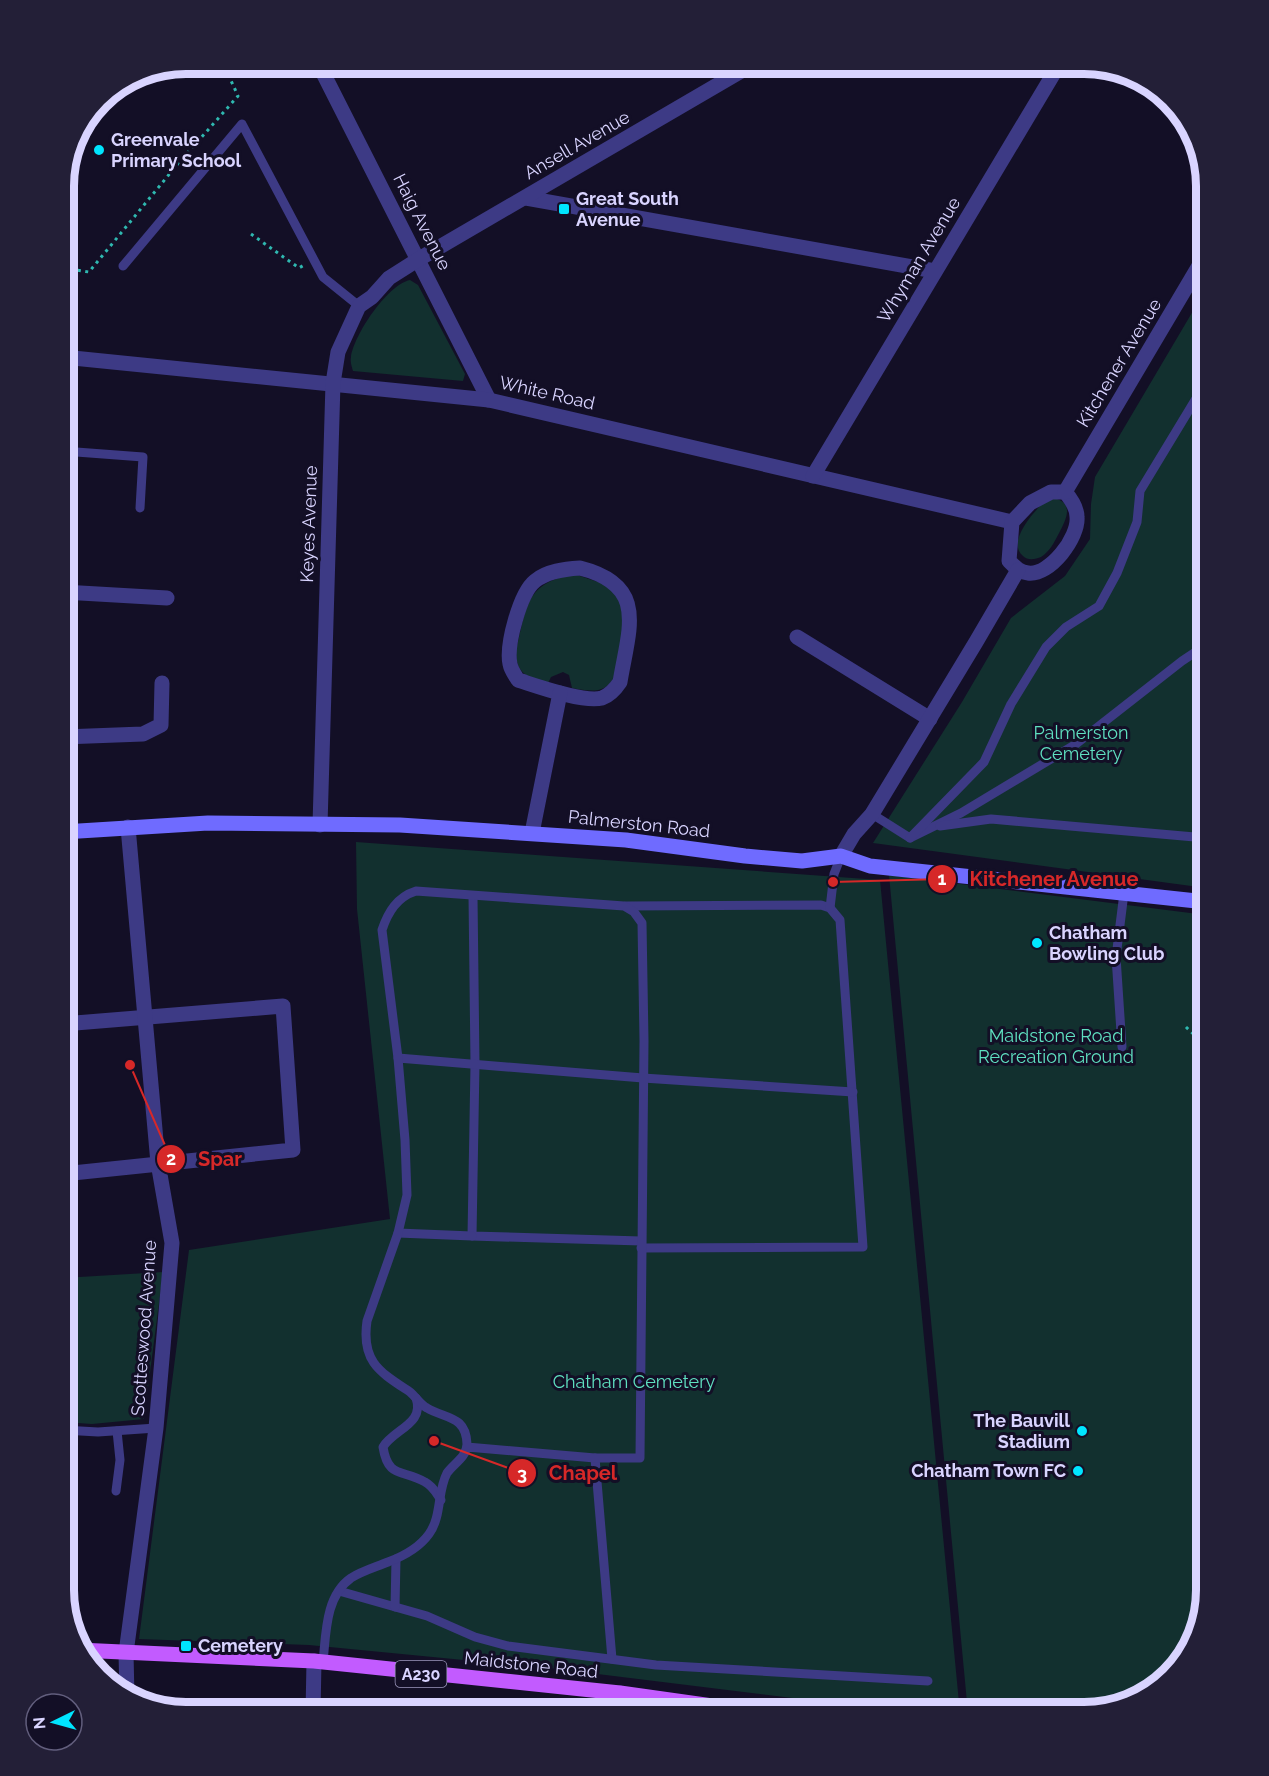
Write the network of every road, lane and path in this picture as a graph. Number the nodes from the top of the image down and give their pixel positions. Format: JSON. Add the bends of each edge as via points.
{"nodes":[{"id":1,"x":228,"y":74,"type":"edge"},
{"id":2,"x":324,"y":74,"type":"edge"},
{"id":3,"x":736,"y":74,"type":"edge"},
{"id":4,"x":1052,"y":74,"type":"edge"},
{"id":5,"x":526,"y":198,"type":"junction"},
{"id":6,"x":251,"y":234,"type":"dead end"},
{"id":7,"x":418,"y":259,"type":"junction"},
{"id":8,"x":315,"y":261,"type":"junction"},
{"id":9,"x":123,"y":266,"type":"dead end"},
{"id":10,"x":74,"y":270,"type":"edge"},
{"id":11,"x":934,"y":271,"type":"junction"},
{"id":12,"x":1196,"y":271,"type":"edge"},
{"id":13,"x":359,"y":306,"type":"junction"},
{"id":14,"x":74,"y":358,"type":"edge"},
{"id":15,"x":333,"y":383,"type":"junction"},
{"id":16,"x":1196,"y":399,"type":"edge"},
{"id":17,"x":489,"y":400,"type":"junction"},
{"id":18,"x":74,"y":452,"type":"edge"},
{"id":19,"x":813,"y":476,"type":"junction"},
{"id":20,"x":1065,"y":492,"type":"junction"},
{"id":21,"x":140,"y":508,"type":"dead end"},
{"id":22,"x":1012,"y":522,"type":"junction"},
{"id":23,"x":1018,"y":570,"type":"junction"},
{"id":24,"x":74,"y":593,"type":"edge"},
{"id":25,"x":167,"y":598,"type":"dead end"},
{"id":26,"x":796,"y":637,"type":"dead end"},
{"id":27,"x":1196,"y":652,"type":"edge"},
{"id":28,"x":162,"y":683,"type":"dead end"},
{"id":29,"x":560,"y":693,"type":"junction"},
{"id":30,"x":930,"y":719,"type":"junction"},
{"id":31,"x":74,"y":736,"type":"edge"},
{"id":32,"x":872,"y":814,"type":"junction"},
{"id":33,"x":320,"y":825,"type":"junction"},
{"id":34,"x":128,"y":827,"type":"junction"},
{"id":35,"x":935,"y":827,"type":"junction"},
{"id":36,"x":74,"y":831,"type":"edge"},
{"id":37,"x":532,"y":833,"type":"junction"},
{"id":38,"x":1196,"y":837,"type":"edge"},
{"id":39,"x":910,"y":838,"type":"junction"},
{"id":40,"x":841,"y":856,"type":"junction"},
{"id":41,"x":1124,"y":893,"type":"junction"},
{"id":42,"x":473,"y":896,"type":"junction"},
{"id":43,"x":1196,"y":901,"type":"edge"},
{"id":44,"x":624,"y":906,"type":"junction"},
{"id":45,"x":662,"y":906,"type":"junction"},
{"id":46,"x":830,"y":908,"type":"junction"},
{"id":47,"x":642,"y":923,"type":"junction"},
{"id":48,"x":144,"y":1016,"type":"junction"},
{"id":49,"x":74,"y":1023,"type":"edge"},
{"id":50,"x":1186,"y":1027,"type":"dead end"},
{"id":51,"x":1196,"y":1036,"type":"edge"},
{"id":52,"x":1122,"y":1047,"type":"dead end"},
{"id":53,"x":398,"y":1058,"type":"junction"},
{"id":54,"x":475,"y":1064,"type":"junction"},
{"id":55,"x":643,"y":1078,"type":"junction"},
{"id":56,"x":853,"y":1092,"type":"junction"},
{"id":57,"x":158,"y":1163,"type":"junction"},
{"id":58,"x":74,"y":1173,"type":"edge"},
{"id":59,"x":398,"y":1233,"type":"junction"},
{"id":60,"x":472,"y":1236,"type":"junction"},
{"id":61,"x":641,"y":1244,"type":"junction"},
{"id":62,"x":416,"y":1397,"type":"junction"},
{"id":63,"x":156,"y":1428,"type":"junction"},
{"id":64,"x":74,"y":1430,"type":"edge"},
{"id":65,"x":117,"y":1431,"type":"junction"},
{"id":66,"x":467,"y":1447,"type":"junction"},
{"id":67,"x":595,"y":1458,"type":"junction"},
{"id":68,"x":116,"y":1491,"type":"dead end"},
{"id":69,"x":441,"y":1500,"type":"junction"},
{"id":70,"x":396,"y":1559,"type":"junction"},
{"id":71,"x":339,"y":1591,"type":"junction"},
{"id":72,"x":395,"y":1607,"type":"junction"},
{"id":73,"x":92,"y":1651,"type":"edge"},
{"id":74,"x":126,"y":1653,"type":"junction"},
{"id":75,"x":612,"y":1659,"type":"junction"},
{"id":76,"x":319,"y":1662,"type":"junction"},
{"id":77,"x":928,"y":1681,"type":"dead end"},
{"id":78,"x":127,"y":1686,"type":"edge"},
{"id":79,"x":620,"y":1694,"type":"junction"},
{"id":80,"x":314,"y":1702,"type":"edge"},
{"id":81,"x":620,"y":1702,"type":"edge"},
{"id":82,"x":680,"y":1702,"type":"edge"}],
"edges":[{"from":1,"to":10,"type":"path","via":[[238,96],[88,272]]},
{"from":2,"to":7,"type":"street","name":"Haig Avenue"},
{"from":3,"to":5,"type":"street","name":"Ansell Avenue"},
{"from":4,"to":11,"type":"street","name":"Whyman Avenue"},
{"from":5,"to":7,"type":"street","name":"Ansell Avenue"},
{"from":5,"to":11,"type":"street"},
{"from":6,"to":8,"type":"path","via":[[299,268]]},
{"from":7,"to":13,"type":"street","name":"Keyes Avenue","via":[[389,278]]},
{"from":7,"to":17,"type":"street","name":"Haig Avenue"},
{"from":8,"to":9,"type":"lane","via":[[242,124]]},
{"from":8,"to":13,"type":"lane","via":[[323,277]]},
{"from":11,"to":19,"type":"street","name":"Whyman Avenue"},
{"from":12,"to":20,"type":"street","name":"Kitchener Avenue"},
{"from":13,"to":15,"type":"street","name":"Keyes Avenue","via":[[338,352]]},
{"from":14,"to":15,"type":"street","name":"White Road"},
{"from":15,"to":17,"type":"street","name":"White Road"},
{"from":15,"to":33,"type":"street","name":"Keyes Avenue"},
{"from":16,"to":39,"type":"lane","via":[[1140,491],[1137,522],[1099,606],[1066,627],[1046,647],[1011,704],[984,762]]},
{"from":17,"to":19,"type":"street","name":"White Road"},
{"from":18,"to":21,"type":"lane","via":[[143,457]]},
{"from":19,"to":22,"type":"street","name":"White Road"},
{"from":20,"to":22,"type":"street","via":[[1041,496]]},
{"from":20,"to":23,"type":"street","via":[[1078,518],[1064,551],[1040,572]]},
{"from":22,"to":23,"type":"street","via":[[1009,561]]},
{"from":23,"to":30,"type":"street"},
{"from":24,"to":25,"type":"street"},
{"from":26,"to":30,"type":"street"},
{"from":27,"to":35,"type":"lane","via":[[1076,744]]},
{"from":28,"to":31,"type":"street","via":[[161,725],[143,734]]},
{"from":29,"to":29,"type":"street","via":[[518,680],[510,667],[509,652],[521,602],[535,581],[562,569],[579,568],[596,572],[615,584],[624,596],[631,620],[620,682],[615,689],[602,698]]},
{"from":29,"to":37,"type":"street"},
{"from":30,"to":32,"type":"street"},
{"from":32,"to":39,"type":"lane"},
{"from":32,"to":40,"type":"street"},
{"from":33,"to":34,"type":"street","name":"Palmerston Road","via":[[208,823]]},
{"from":33,"to":37,"type":"street","name":"Palmerston Road","via":[[400,825]]},
{"from":34,"to":36,"type":"street","name":"Palmerston Road"},
{"from":34,"to":48,"type":"street","name":"Scotteswood Avenue"},
{"from":35,"to":38,"type":"lane","via":[[991,819]]},
{"from":35,"to":39,"type":"lane"},
{"from":37,"to":40,"type":"street","name":"Palmerston Road","via":[[801,861]]},
{"from":40,"to":41,"type":"street","name":"Palmerston Road","via":[[870,866]]},
{"from":40,"to":46,"type":"lane","via":[[834,874]]},
{"from":41,"to":43,"type":"street","name":"Palmerston Road"},
{"from":41,"to":52,"type":"lane","via":[[1116,957]]},
{"from":42,"to":44,"type":"lane"},
{"from":42,"to":53,"type":"lane","via":[[416,891],[400,899],[387,916],[382,930]]},
{"from":42,"to":54,"type":"lane"},
{"from":44,"to":45,"type":"lane"},
{"from":44,"to":47,"type":"lane"},
{"from":45,"to":46,"type":"lane"},
{"from":45,"to":47,"type":"lane","via":[[648,912]]},
{"from":46,"to":56,"type":"lane","via":[[840,920]]},
{"from":47,"to":55,"type":"lane"},
{"from":48,"to":49,"type":"street"},
{"from":48,"to":57,"type":"street","name":"Scotteswood Avenue"},
{"from":48,"to":57,"type":"street","via":[[283,1006],[293,1150]]},
{"from":50,"to":51,"type":"path"},
{"from":53,"to":54,"type":"lane"},
{"from":53,"to":59,"type":"lane","via":[[407,1195]]},
{"from":54,"to":55,"type":"lane"},
{"from":54,"to":60,"type":"lane"},
{"from":55,"to":56,"type":"lane"},
{"from":55,"to":61,"type":"lane"},
{"from":56,"to":61,"type":"lane","via":[[863,1247]]},
{"from":57,"to":58,"type":"street"},
{"from":57,"to":63,"type":"street","name":"Scotteswood Avenue","via":[[172,1243]]},
{"from":59,"to":60,"type":"lane"},
{"from":59,"to":62,"type":"lane","via":[[365,1336],[374,1365]]},
{"from":60,"to":61,"type":"lane"},
{"from":61,"to":67,"type":"lane","via":[[640,1458]]},
{"from":62,"to":66,"type":"lane","via":[[427,1408],[457,1420],[465,1431]]},
{"from":62,"to":69,"type":"lane","via":[[418,1415],[389,1438],[383,1447],[385,1461],[391,1470],[424,1481]]},
{"from":63,"to":65,"type":"lane"},
{"from":63,"to":74,"type":"street","name":"Scotteswood Avenue"},
{"from":64,"to":65,"type":"lane"},
{"from":65,"to":68,"type":"lane","via":[[120,1460]]},
{"from":66,"to":67,"type":"lane"},
{"from":66,"to":69,"type":"lane","via":[[447,1473]]},
{"from":67,"to":75,"type":"lane"},
{"from":69,"to":70,"type":"lane","via":[[430,1533],[414,1550]]},
{"from":70,"to":71,"type":"lane","via":[[350,1579]]},
{"from":70,"to":72,"type":"lane"},
{"from":71,"to":72,"type":"lane"},
{"from":71,"to":76,"type":"lane","via":[[327,1621]]},
{"from":72,"to":75,"type":"lane","via":[[508,1646]]},
{"from":73,"to":74,"type":"main road","name":"Maidstone Road","number":"A230"},
{"from":74,"to":76,"type":"main road","name":"Maidstone Road","number":"A230"},
{"from":74,"to":78,"type":"street","name":"Scotteswood Avenue"},
{"from":75,"to":77,"type":"lane"},
{"from":76,"to":79,"type":"main road","name":"Maidstone Road","number":"A230"},
{"from":76,"to":80,"type":"street"},
{"from":79,"to":81,"type":"street"},
{"from":79,"to":82,"type":"main road","name":"Maidstone Road","number":"A230"}]}
